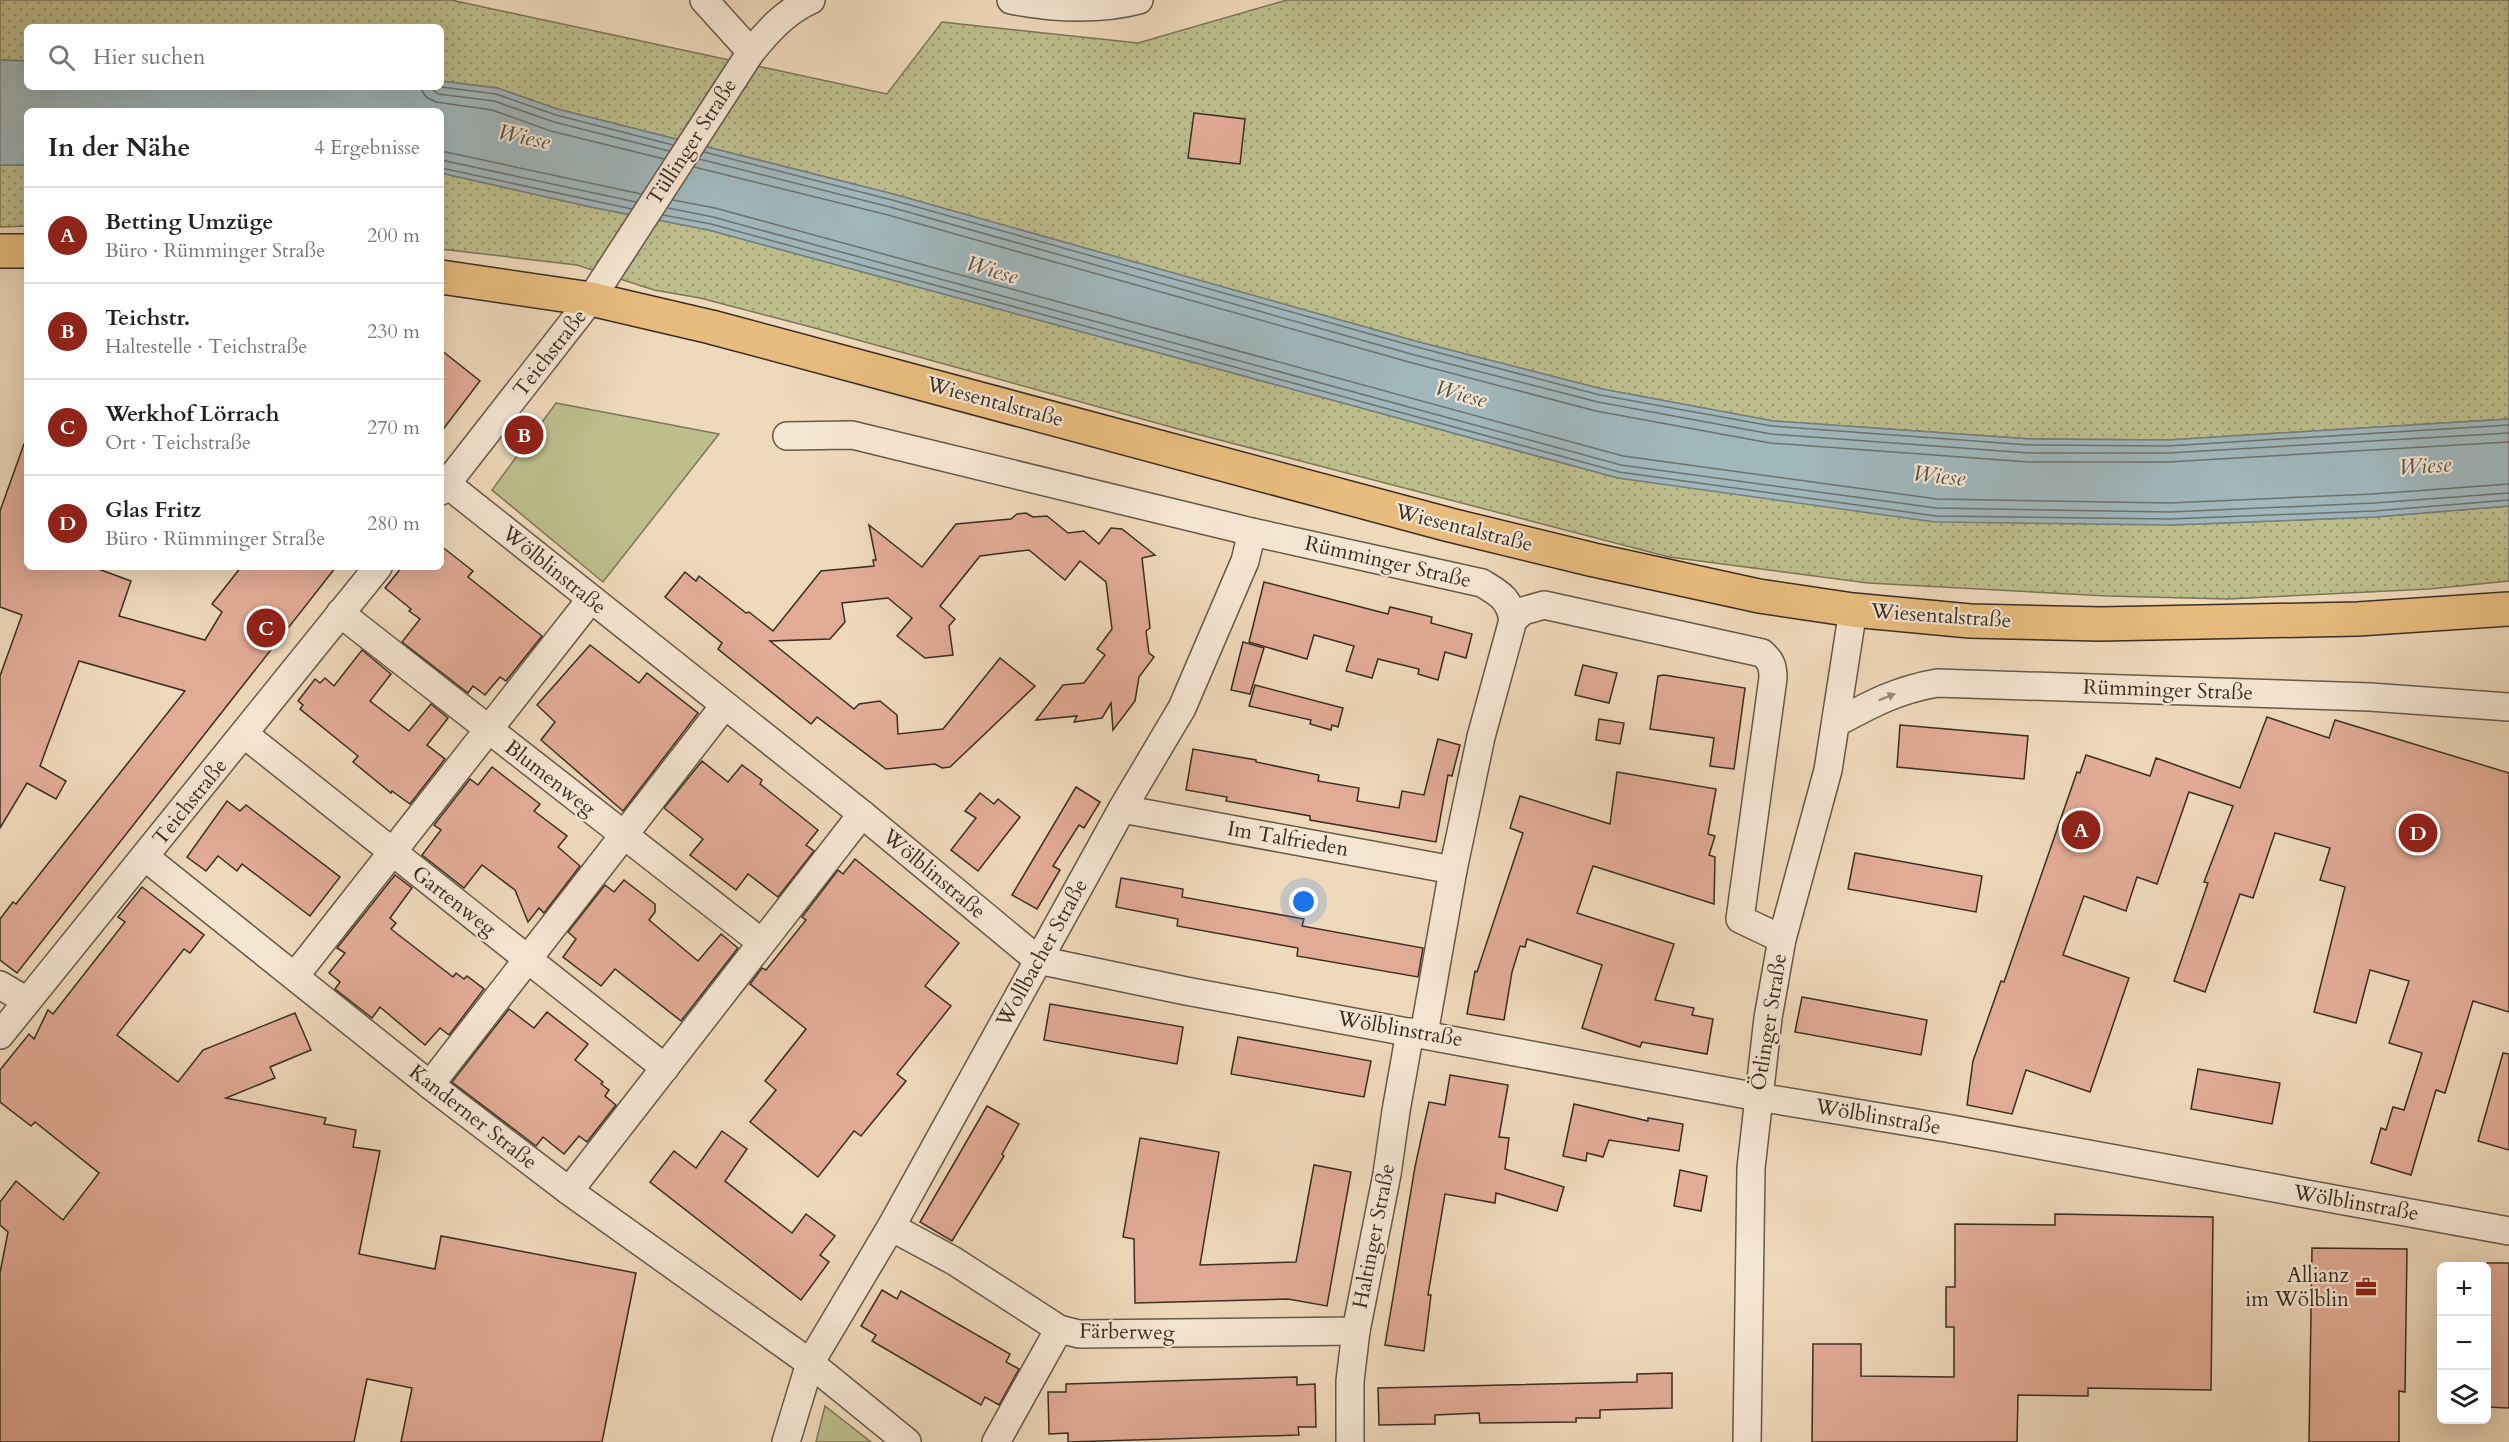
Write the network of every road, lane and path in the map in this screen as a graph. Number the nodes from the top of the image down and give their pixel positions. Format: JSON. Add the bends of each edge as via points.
{"nodes":[{"id":1,"x":704,"y":0,"type":"edge"},
{"id":2,"x":810,"y":0,"type":"edge"},
{"id":3,"x":1011,"y":0,"type":"edge"},
{"id":4,"x":1139,"y":0,"type":"edge"},
{"id":5,"x":751,"y":52,"type":"junction"},
{"id":6,"x":24,"y":251,"type":"edge"},
{"id":7,"x":0,"y":252,"type":"edge"},
{"id":8,"x":444,"y":277,"type":"edge"},
{"id":9,"x":591,"y":299,"type":"junction"},
{"id":10,"x":787,"y":436,"type":"dead end"},
{"id":11,"x":444,"y":488,"type":"edge"},
{"id":12,"x":1252,"y":532,"type":"junction"},
{"id":13,"x":376,"y":570,"type":"edge"},
{"id":14,"x":591,"y":599,"type":"junction"},
{"id":15,"x":2509,"y":609,"type":"edge"},
{"id":16,"x":1853,"y":610,"type":"junction"},
{"id":17,"x":340,"y":613,"type":"junction"},
{"id":18,"x":1513,"y":620,"type":"junction"},
{"id":19,"x":724,"y":706,"type":"junction"},
{"id":20,"x":2509,"y":707,"type":"edge"},
{"id":21,"x":1836,"y":723,"type":"junction"},
{"id":22,"x":488,"y":729,"type":"junction"},
{"id":23,"x":244,"y":734,"type":"junction"},
{"id":24,"x":1122,"y":809,"type":"junction"},
{"id":25,"x":862,"y":814,"type":"junction"},
{"id":26,"x":625,"y":836,"type":"junction"},
{"id":27,"x":392,"y":852,"type":"junction"},
{"id":28,"x":145,"y":857,"type":"junction"},
{"id":29,"x":1453,"y":870,"type":"junction"},
{"id":30,"x":1782,"y":939,"type":"junction"},
{"id":31,"x":761,"y":942,"type":"junction"},
{"id":32,"x":528,"y":958,"type":"junction"},
{"id":33,"x":1038,"y":960,"type":"junction"},
{"id":34,"x":296,"y":976,"type":"junction"},
{"id":35,"x":0,"y":985,"type":"edge"},
{"id":36,"x":27,"y":1001,"type":"junction"},
{"id":37,"x":1417,"y":1033,"type":"junction"},
{"id":38,"x":0,"y":1035,"type":"edge"},
{"id":39,"x":665,"y":1068,"type":"junction"},
{"id":40,"x":430,"y":1085,"type":"junction"},
{"id":41,"x":1758,"y":1096,"type":"junction"},
{"id":42,"x":569,"y":1191,"type":"junction"},
{"id":43,"x":891,"y":1227,"type":"junction"},
{"id":44,"x":2509,"y":1231,"type":"edge"},
{"id":45,"x":1059,"y":1329,"type":"junction"},
{"id":46,"x":1356,"y":1330,"type":"junction"},
{"id":47,"x":810,"y":1363,"type":"junction"},
{"id":48,"x":786,"y":1442,"type":"edge"},
{"id":49,"x":907,"y":1442,"type":"edge"},
{"id":50,"x":996,"y":1442,"type":"edge"},
{"id":51,"x":1350,"y":1442,"type":"edge"},
{"id":52,"x":1747,"y":1442,"type":"edge"}],
"edges":[{"from":1,"to":5,"type":"street"},
{"from":2,"to":5,"type":"street","name":"Tüllinger Straße","via":[[772,26]]},
{"from":3,"to":4,"type":"street","via":[[1080,8]]},
{"from":5,"to":9,"type":"street","name":"Tüllinger Straße"},
{"from":6,"to":7,"type":"main road"},
{"from":8,"to":9,"type":"main road","name":"Wiesentalstraße"},
{"from":9,"to":11,"type":"street","name":"Teichstraße"},
{"from":9,"to":16,"type":"main road","name":"Wiesentalstraße","via":[[878,370],[1450,525],[1661,576]]},
{"from":10,"to":12,"type":"street","name":"Rümminger Straße","via":[[852,435]]},
{"from":11,"to":14,"type":"street","name":"Wölblinstraße"},
{"from":12,"to":18,"type":"street","name":"Rümminger Straße","via":[[1482,583],[1502,595]]},
{"from":12,"to":24,"type":"street","name":"Wollbacher Straße","via":[[1245,561],[1182,708]]},
{"from":13,"to":17,"type":"street","name":"Teichstraße"},
{"from":14,"to":19,"type":"street","name":"Wölblinstraße"},
{"from":14,"to":22,"type":"street"},
{"from":15,"to":16,"type":"main road","name":"Wiesentalstraße","via":[[2358,619],[2101,624],[1970,621]]},
{"from":16,"to":21,"type":"street","name":"Ötlinger Straße"},
{"from":17,"to":22,"type":"street","name":"Blumenweg"},
{"from":17,"to":23,"type":"street","name":"Teichstraße"},
{"from":18,"to":29,"type":"street","name":"Haltinger Straße"},
{"from":18,"to":30,"type":"street","via":[[1523,611],[1544,605],[1753,650],[1770,660],[1773,678],[1740,919]]},
{"from":19,"to":25,"type":"street","name":"Wölblinstraße"},
{"from":19,"to":26,"type":"street"},
{"from":21,"to":20,"type":"street","name":"Rümminger Straße","one_way":true,"via":[[1883,698],[1937,683],[2370,697]]},
{"from":21,"to":30,"type":"street","name":"Ötlinger Straße","via":[[1816,816]]},
{"from":22,"to":26,"type":"street","name":"Blumenweg"},
{"from":22,"to":27,"type":"street"},
{"from":23,"to":27,"type":"street","name":"Gartenweg"},
{"from":23,"to":28,"type":"street","name":"Teichstraße"},
{"from":24,"to":29,"type":"street","name":"Im Talfrieden"},
{"from":24,"to":33,"type":"street","name":"Wollbacher Straße"},
{"from":25,"to":31,"type":"street"},
{"from":25,"to":33,"type":"street","name":"Wölblinstraße"},
{"from":26,"to":31,"type":"street","name":"Blumenweg"},
{"from":26,"to":32,"type":"street"},
{"from":27,"to":32,"type":"street","name":"Gartenweg"},
{"from":27,"to":34,"type":"street"},
{"from":28,"to":34,"type":"street","name":"Kanderner Straße"},
{"from":28,"to":36,"type":"street","name":"Teichstraße"},
{"from":29,"to":37,"type":"street","name":"Haltinger Straße"},
{"from":30,"to":41,"type":"street","name":"Ötlinger Straße"},
{"from":31,"to":39,"type":"street"},
{"from":32,"to":39,"type":"street","name":"Gartenweg"},
{"from":32,"to":40,"type":"street"},
{"from":33,"to":37,"type":"street","name":"Wölblinstraße"},
{"from":33,"to":43,"type":"street","name":"Wollbacher Straße"},
{"from":34,"to":40,"type":"street","name":"Kanderner Straße"},
{"from":35,"to":36,"type":"street"},
{"from":36,"to":38,"type":"street","name":"Teichstraße"},
{"from":37,"to":41,"type":"street","name":"Wölblinstraße"},
{"from":37,"to":46,"type":"street","name":"Haltinger Straße","via":[[1396,1111]]},
{"from":39,"to":42,"type":"street"},
{"from":40,"to":42,"type":"street","name":"Kanderner Straße"},
{"from":41,"to":44,"type":"street","name":"Wölblinstraße"},
{"from":41,"to":52,"type":"street","name":"Ötlinger Straße","via":[[1751,1168]]},
{"from":42,"to":47,"type":"street","name":"Kanderner Straße"},
{"from":43,"to":45,"type":"street","name":"Färberweg","via":[[954,1261]]},
{"from":43,"to":47,"type":"street","name":"Wollbacher Straße"},
{"from":45,"to":46,"type":"street","name":"Färberweg","via":[[1111,1335]]},
{"from":45,"to":50,"type":"street"},
{"from":46,"to":51,"type":"street","name":"Haltinger Straße","via":[[1350,1381]]},
{"from":47,"to":48,"type":"street"},
{"from":47,"to":49,"type":"street","name":"Kanderner Straße"}]}
